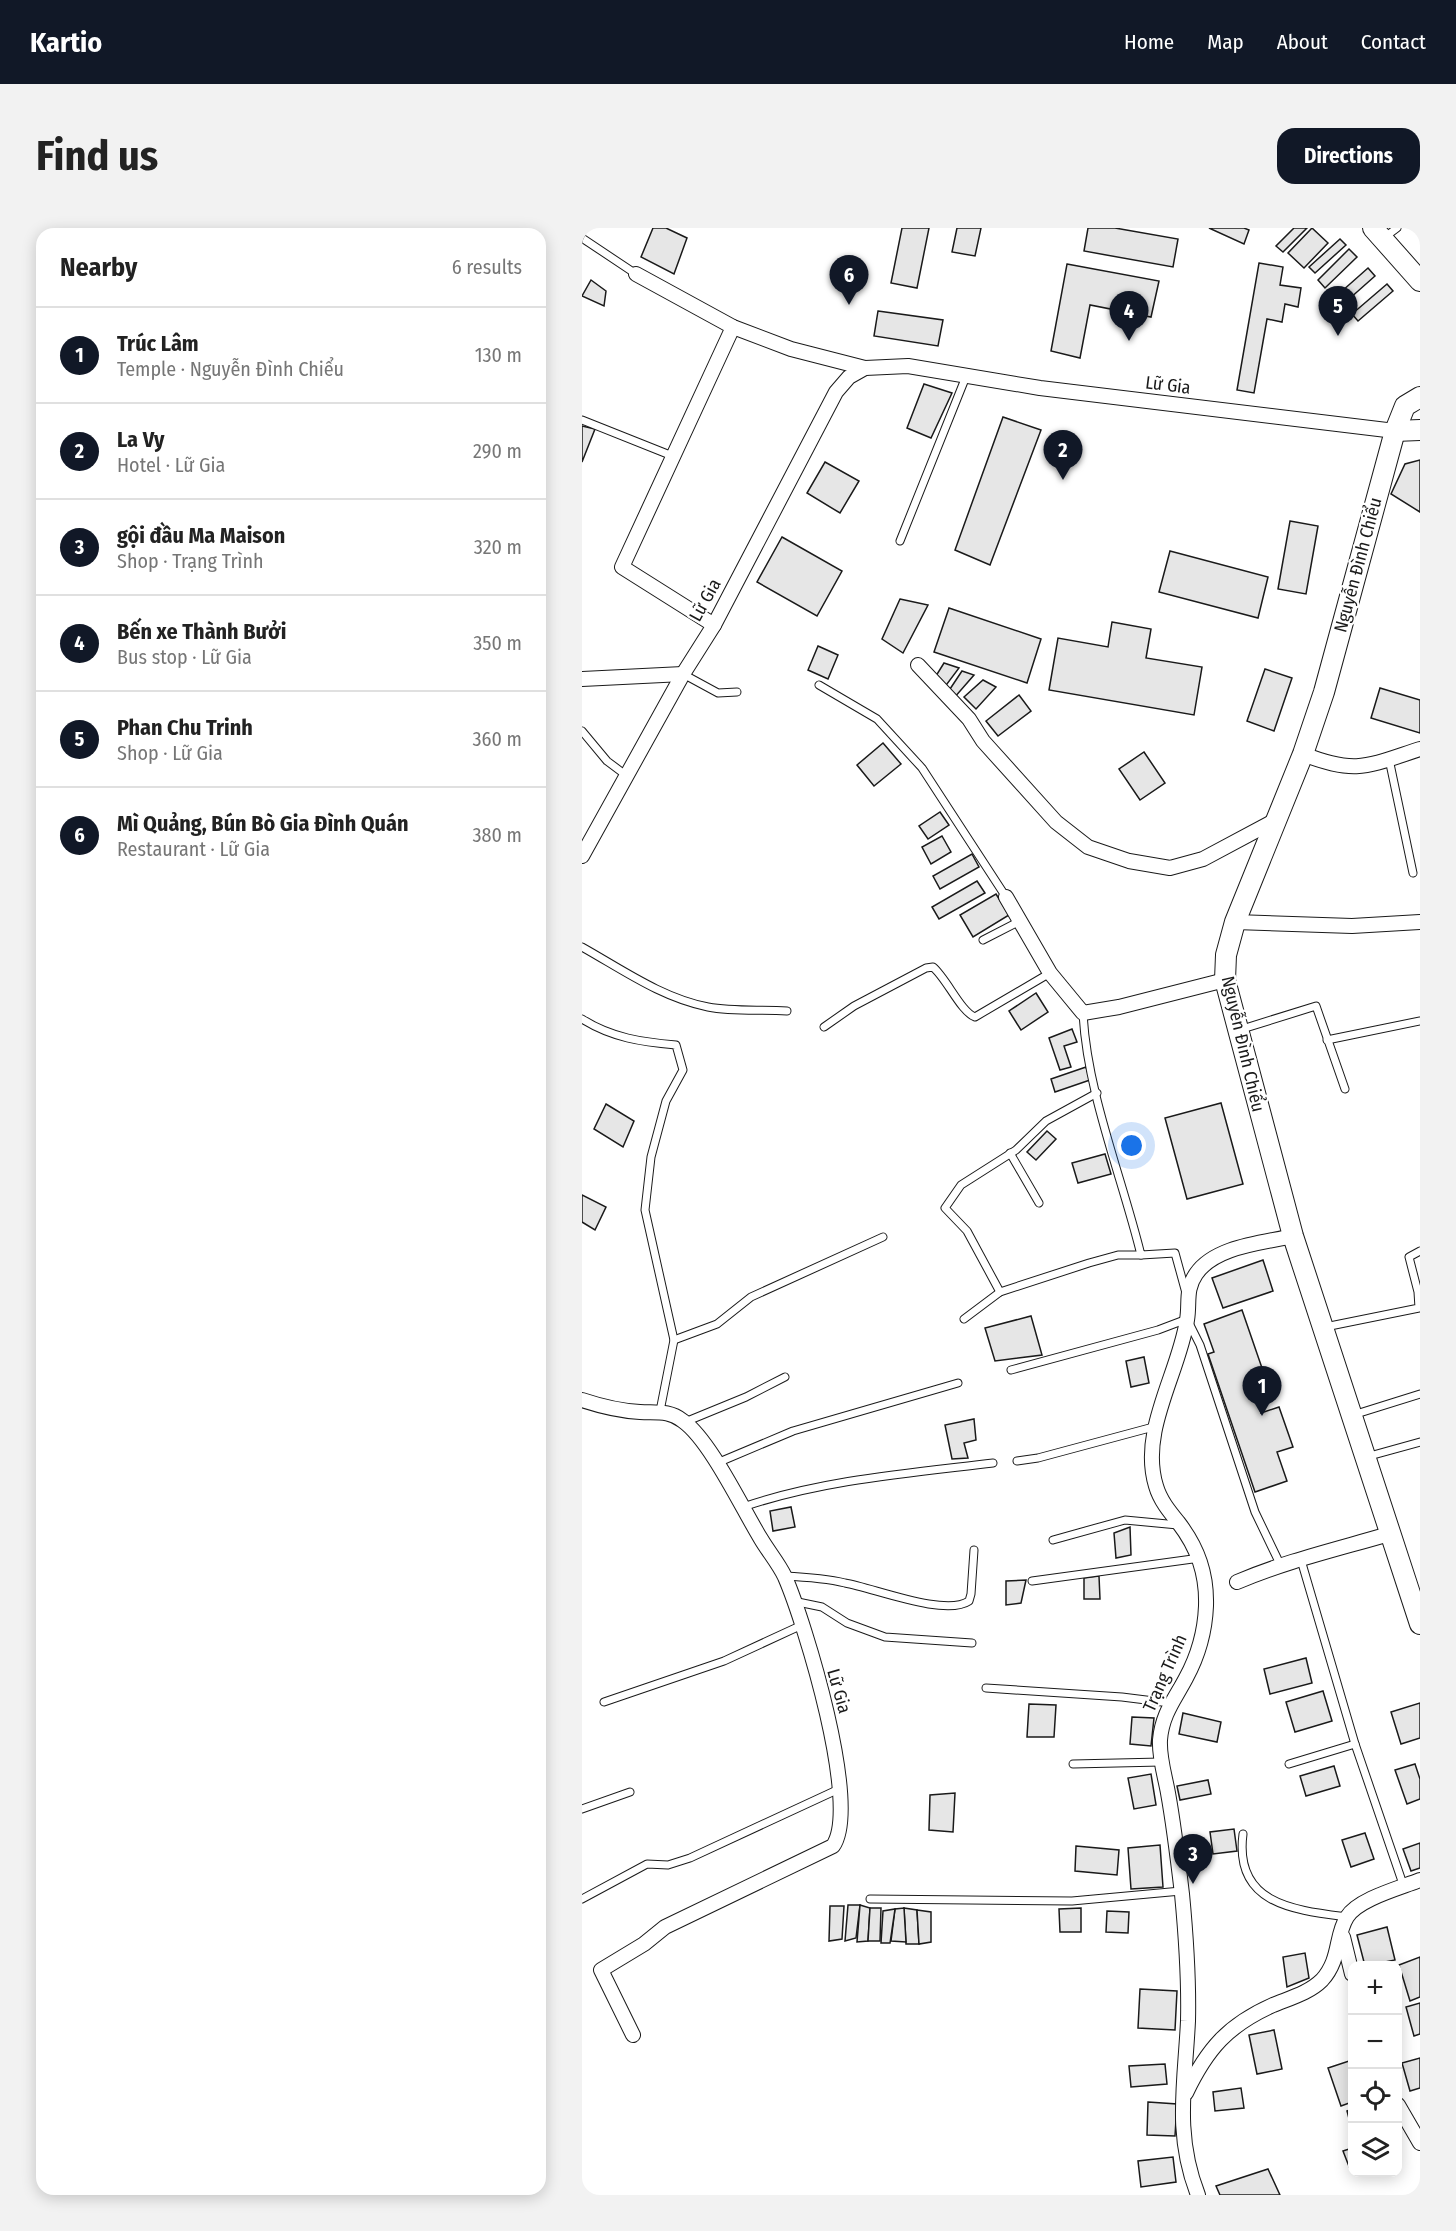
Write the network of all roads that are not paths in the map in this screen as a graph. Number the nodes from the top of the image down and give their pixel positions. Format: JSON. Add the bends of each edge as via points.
{"nodes":[{"id":1,"x":1384,"y":232,"type":"edge"},
{"id":2,"x":582,"y":238,"type":"edge"},
{"id":3,"x":636,"y":274,"type":"joint"},
{"id":4,"x":1420,"y":281,"type":"edge"},
{"id":5,"x":733,"y":327,"type":"junction"},
{"id":6,"x":865,"y":368,"type":"junction"},
{"id":7,"x":968,"y":374,"type":"junction"},
{"id":8,"x":1420,"y":397,"type":"edge"},
{"id":9,"x":582,"y":420,"type":"edge"},
{"id":10,"x":1420,"y":430,"type":"edge"},
{"id":11,"x":1395,"y":431,"type":"junction"},
{"id":12,"x":675,"y":457,"type":"junction"},
{"id":13,"x":900,"y":541,"type":"dead end"},
{"id":14,"x":714,"y":625,"type":"junction"},
{"id":15,"x":918,"y":665,"type":"dead end"},
{"id":16,"x":683,"y":674,"type":"junction"},
{"id":17,"x":582,"y":679,"type":"edge"},
{"id":18,"x":819,"y":685,"type":"dead end"},
{"id":19,"x":737,"y":692,"type":"dead end"},
{"id":20,"x":582,"y":731,"type":"edge"},
{"id":21,"x":1420,"y":749,"type":"edge"},
{"id":22,"x":1303,"y":754,"type":"junction"},
{"id":23,"x":1389,"y":759,"type":"junction"},
{"id":24,"x":627,"y":776,"type":"junction"},
{"id":25,"x":1276,"y":820,"type":"junction"},
{"id":26,"x":582,"y":856,"type":"edge"},
{"id":27,"x":1413,"y":873,"type":"dead end"},
{"id":28,"x":1006,"y":897,"type":"joint"},
{"id":29,"x":1020,"y":921,"type":"junction"},
{"id":30,"x":1235,"y":922,"type":"junction"},
{"id":31,"x":1420,"y":922,"type":"edge"},
{"id":32,"x":983,"y":940,"type":"dead end"},
{"id":33,"x":582,"y":947,"type":"edge"},
{"id":34,"x":1050,"y":973,"type":"junction"},
{"id":35,"x":1225,"y":980,"type":"junction"},
{"id":36,"x":788,"y":1011,"type":"dead end"},
{"id":37,"x":1083,"y":1013,"type":"junction"},
{"id":38,"x":582,"y":1018,"type":"edge"},
{"id":39,"x":1420,"y":1021,"type":"edge"},
{"id":40,"x":824,"y":1028,"type":"dead end"},
{"id":41,"x":1237,"y":1031,"type":"junction"},
{"id":42,"x":1328,"y":1040,"type":"junction"},
{"id":43,"x":1345,"y":1089,"type":"dead end"},
{"id":44,"x":1097,"y":1093,"type":"junction"},
{"id":45,"x":1010,"y":1153,"type":"junction"},
{"id":46,"x":1039,"y":1203,"type":"dead end"},
{"id":47,"x":1293,"y":1236,"type":"junction"},
{"id":48,"x":883,"y":1237,"type":"dead end"},
{"id":49,"x":1420,"y":1251,"type":"edge"},
{"id":50,"x":1141,"y":1255,"type":"junction"},
{"id":51,"x":1000,"y":1292,"type":"junction"},
{"id":52,"x":1186,"y":1296,"type":"junction"},
{"id":53,"x":964,"y":1319,"type":"dead end"},
{"id":54,"x":1188,"y":1319,"type":"junction"},
{"id":55,"x":1322,"y":1327,"type":"junction"},
{"id":56,"x":674,"y":1340,"type":"junction"},
{"id":57,"x":1011,"y":1370,"type":"dead end"},
{"id":58,"x":785,"y":1377,"type":"dead end"},
{"id":59,"x":958,"y":1383,"type":"dead end"},
{"id":60,"x":1420,"y":1394,"type":"edge"},
{"id":61,"x":582,"y":1400,"type":"edge"},
{"id":62,"x":660,"y":1411,"type":"junction"},
{"id":63,"x":1351,"y":1416,"type":"junction"},
{"id":64,"x":685,"y":1422,"type":"junction"},
{"id":65,"x":1157,"y":1426,"type":"junction"},
{"id":66,"x":1420,"y":1442,"type":"edge"},
{"id":67,"x":1364,"y":1457,"type":"junction"},
{"id":68,"x":1017,"y":1461,"type":"dead end"},
{"id":69,"x":717,"y":1463,"type":"junction"},
{"id":70,"x":993,"y":1463,"type":"dead end"},
{"id":71,"x":743,"y":1507,"type":"junction"},
{"id":72,"x":1180,"y":1525,"type":"junction"},
{"id":73,"x":1389,"y":1534,"type":"junction"},
{"id":74,"x":1053,"y":1540,"type":"dead end"},
{"id":75,"x":974,"y":1550,"type":"dead end"},
{"id":76,"x":1200,"y":1558,"type":"junction"},
{"id":77,"x":1301,"y":1560,"type":"junction"},
{"id":78,"x":1280,"y":1564,"type":"junction"},
{"id":79,"x":784,"y":1576,"type":"junction"},
{"id":80,"x":1032,"y":1581,"type":"dead end"},
{"id":81,"x":1237,"y":1582,"type":"dead end"},
{"id":82,"x":1416,"y":1598,"type":"edge"},
{"id":83,"x":793,"y":1601,"type":"junction"},
{"id":84,"x":1420,"y":1624,"type":"edge"},
{"id":85,"x":802,"y":1625,"type":"junction"},
{"id":86,"x":972,"y":1643,"type":"dead end"},
{"id":87,"x":986,"y":1688,"type":"dead end"},
{"id":88,"x":604,"y":1702,"type":"dead end"},
{"id":89,"x":1170,"y":1703,"type":"junction"},
{"id":90,"x":1355,"y":1744,"type":"junction"},
{"id":91,"x":1161,"y":1762,"type":"junction"},
{"id":92,"x":1073,"y":1764,"type":"dead end"},
{"id":93,"x":1289,"y":1764,"type":"dead end"},
{"id":94,"x":839,"y":1789,"type":"junction"},
{"id":95,"x":630,"y":1792,"type":"dead end"},
{"id":96,"x":582,"y":1809,"type":"edge"},
{"id":97,"x":1243,"y":1834,"type":"dead end"},
{"id":98,"x":1420,"y":1880,"type":"edge"},
{"id":99,"x":1404,"y":1887,"type":"junction"},
{"id":100,"x":1181,"y":1891,"type":"junction"},
{"id":101,"x":582,"y":1899,"type":"edge"},
{"id":102,"x":870,"y":1899,"type":"dead end"},
{"id":103,"x":1347,"y":1917,"type":"junction"},
{"id":104,"x":1342,"y":1935,"type":"junction"},
{"id":105,"x":1349,"y":1961,"type":"edge"},
{"id":106,"x":633,"y":2035,"type":"dead end"},
{"id":107,"x":1182,"y":2103,"type":"junction"},
{"id":108,"x":1402,"y":2112,"type":"edge"},
{"id":109,"x":1420,"y":2143,"type":"edge"},
{"id":110,"x":1198,"y":2195,"type":"edge"}],
"edges":[{"from":1,"to":4,"type":"main road"},
{"from":2,"to":3,"type":"lane","name":"Lữ Gia"},
{"from":3,"to":5,"type":"street","name":"Lữ Gia"},
{"from":5,"to":6,"type":"street","name":"Lữ Gia","via":[[791,349]]},
{"from":5,"to":12,"type":"street"},
{"from":6,"to":7,"type":"street","name":"Lữ Gia","via":[[908,366]]},
{"from":6,"to":14,"type":"street","name":"Lữ Gia","via":[[849,377],[836,392]]},
{"from":7,"to":11,"type":"street","name":"Lữ Gia","via":[[1040,388]]},
{"from":7,"to":13,"type":"lane"},
{"from":8,"to":11,"type":"main road","name":"Nguyễn Đình Chiểu","via":[[1405,406]]},
{"from":9,"to":12,"type":"lane"},
{"from":10,"to":11,"type":"main road"},
{"from":11,"to":22,"type":"main road","name":"Nguyễn Đình Chiểu","via":[[1324,692]]},
{"from":12,"to":14,"type":"street","via":[[622,567]]},
{"from":14,"to":16,"type":"street","name":"Lữ Gia"},
{"from":15,"to":25,"type":"street","via":[[1056,822],[1088,847],[1129,861],[1170,868],[1203,859]]},
{"from":16,"to":17,"type":"street"},
{"from":16,"to":19,"type":"lane","via":[[718,693]]},
{"from":16,"to":24,"type":"street","name":"Lữ Gia"},
{"from":18,"to":28,"type":"lane","via":[[877,719],[922,768]]},
{"from":20,"to":24,"type":"lane","via":[[607,761]]},
{"from":21,"to":23,"type":"street"},
{"from":22,"to":23,"type":"street","via":[[1330,765],[1355,769]]},
{"from":22,"to":25,"type":"main road","name":"Nguyễn Đình Chiểu"},
{"from":23,"to":27,"type":"lane"},
{"from":24,"to":26,"type":"street","name":"Lữ Gia"},
{"from":25,"to":30,"type":"main road","name":"Nguyễn Đình Chiểu"},
{"from":28,"to":29,"type":"street"},
{"from":29,"to":32,"type":"lane"},
{"from":29,"to":34,"type":"street"},
{"from":30,"to":31,"type":"street","via":[[1352,926]]},
{"from":30,"to":35,"type":"main road","name":"Nguyễn Đình Chiểu","via":[[1226,955]]},
{"from":33,"to":36,"type":"lane","via":[[688,1002],[739,1011]]},
{"from":34,"to":37,"type":"street"},
{"from":34,"to":40,"type":"lane","via":[[975,1017],[940,973],[933,967],[926,968],[854,1006]]},
{"from":35,"to":37,"type":"street"},
{"from":35,"to":41,"type":"main road","name":"Nguyễn Đình Chiểu"},
{"from":37,"to":44,"type":"lane"},
{"from":38,"to":56,"type":"lane","via":[[635,1042],[676,1045],[683,1070],[666,1101],[660,1123],[651,1157],[645,1210]]},
{"from":39,"to":42,"type":"lane"},
{"from":41,"to":42,"type":"lane","via":[[1316,1006]]},
{"from":41,"to":47,"type":"main road","name":"Nguyễn Đình Chiểu"},
{"from":42,"to":43,"type":"lane"},
{"from":44,"to":45,"type":"lane","via":[[1046,1121]]},
{"from":44,"to":50,"type":"lane"},
{"from":45,"to":46,"type":"lane"},
{"from":45,"to":51,"type":"lane","via":[[961,1185],[945,1208],[967,1231]]},
{"from":47,"to":52,"type":"street","via":[[1209,1261],[1196,1275]]},
{"from":47,"to":55,"type":"main road","name":"Nguyễn Đình Chiểu"},
{"from":48,"to":56,"type":"lane","via":[[751,1297],[717,1324]]},
{"from":49,"to":55,"type":"lane","via":[[1408,1257],[1419,1308]]},
{"from":50,"to":51,"type":"lane","via":[[1089,1263]]},
{"from":50,"to":52,"type":"lane","via":[[1175,1253]]},
{"from":51,"to":53,"type":"lane"},
{"from":52,"to":54,"type":"street","name":"Trạng Trình"},
{"from":54,"to":57,"type":"lane"},
{"from":54,"to":65,"type":"street","name":"Trạng Trình"},
{"from":54,"to":78,"type":"lane","via":[[1255,1512]]},
{"from":55,"to":63,"type":"main road","name":"Nguyễn Đình Chiểu"},
{"from":56,"to":62,"type":"lane"},
{"from":58,"to":64,"type":"lane"},
{"from":59,"to":69,"type":"lane","via":[[793,1431]]},
{"from":60,"to":63,"type":"lane"},
{"from":61,"to":62,"type":"street","name":"Lữ Gia","via":[[640,1412]]},
{"from":62,"to":64,"type":"street","name":"Lữ Gia"},
{"from":63,"to":67,"type":"main road","name":"Nguyễn Đình Chiểu"},
{"from":64,"to":69,"type":"street","name":"Lữ Gia"},
{"from":65,"to":68,"type":"lane"},
{"from":65,"to":72,"type":"street","name":"Trạng Trình","via":[[1153,1472],[1156,1487]]},
{"from":66,"to":67,"type":"lane"},
{"from":67,"to":73,"type":"main road","name":"Nguyễn Đình Chiểu"},
{"from":69,"to":71,"type":"street","name":"Lữ Gia"},
{"from":70,"to":71,"type":"lane","via":[[888,1475]]},
{"from":71,"to":79,"type":"street","name":"Lữ Gia"},
{"from":72,"to":74,"type":"lane","via":[[1125,1520]]},
{"from":72,"to":76,"type":"street","name":"Trạng Trình"},
{"from":73,"to":77,"type":"street"},
{"from":73,"to":82,"type":"main road","name":"Nguyễn Đình Chiểu"},
{"from":75,"to":79,"type":"lane","via":[[969,1601],[958,1605],[926,1604],[842,1582]]},
{"from":76,"to":80,"type":"lane"},
{"from":76,"to":89,"type":"street","name":"Trạng Trình","via":[[1206,1581],[1204,1623],[1194,1662]]},
{"from":77,"to":78,"type":"street"},
{"from":77,"to":90,"type":"lane"},
{"from":78,"to":81,"type":"street"},
{"from":79,"to":83,"type":"street","name":"Lữ Gia"},
{"from":82,"to":84,"type":"main road","name":"Nguyễn Đình Chiểu"},
{"from":83,"to":85,"type":"street","name":"Lữ Gia"},
{"from":83,"to":86,"type":"lane","via":[[822,1607],[847,1623],[885,1637]]},
{"from":85,"to":88,"type":"lane","via":[[715,1664]]},
{"from":85,"to":94,"type":"street","name":"Lữ Gia","via":[[831,1729]]},
{"from":87,"to":89,"type":"lane"},
{"from":89,"to":91,"type":"street","name":"Trạng Trình","via":[[1162,1722]]},
{"from":90,"to":93,"type":"lane"},
{"from":90,"to":99,"type":"lane"},
{"from":91,"to":92,"type":"lane"},
{"from":91,"to":100,"type":"street","name":"Trạng Trình"},
{"from":94,"to":101,"type":"lane","via":[[690,1858],[668,1865],[647,1864]]},
{"from":94,"to":106,"type":"street","name":"Lữ Gia","via":[[840,1822],[833,1846],[665,1927],[602,1970]]},
{"from":95,"to":96,"type":"lane"},
{"from":97,"to":103,"type":"lane","via":[[1241,1865],[1266,1896],[1294,1910]]},
{"from":98,"to":99,"type":"street"},
{"from":99,"to":103,"type":"street","via":[[1360,1904]]},
{"from":100,"to":102,"type":"lane","via":[[1072,1900]]},
{"from":100,"to":107,"type":"street","name":"Trạng Trình","via":[[1188,2020]]},
{"from":103,"to":104,"type":"street","name":"Trạng Trình"},
{"from":104,"to":105,"type":"street"},
{"from":104,"to":107,"type":"street","name":"Trạng Trình","via":[[1335,1962],[1322,1980],[1239,2023],[1217,2041]]},
{"from":107,"to":110,"type":"street","name":"Trạng Trình","via":[[1184,2151]]},
{"from":108,"to":109,"type":"street"}]}
